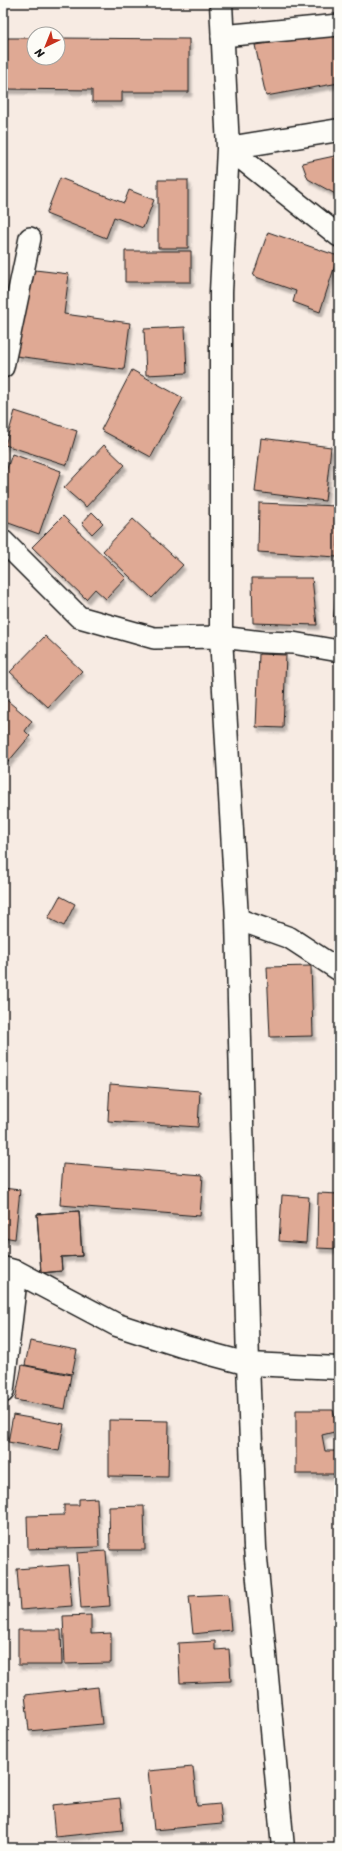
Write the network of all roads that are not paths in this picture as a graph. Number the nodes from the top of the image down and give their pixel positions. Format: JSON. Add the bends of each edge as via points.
{"nodes":[{"id":1,"x":221,"y":3,"type":"edge"},
{"id":2,"x":339,"y":25,"type":"edge"},
{"id":3,"x":222,"y":36,"type":"junction"},
{"id":4,"x":339,"y":130,"type":"edge"},
{"id":5,"x":228,"y":148,"type":"junction"},
{"id":6,"x":339,"y":236,"type":"edge"},
{"id":7,"x":30,"y":238,"type":"dead end"},
{"id":8,"x":3,"y":367,"type":"edge"},
{"id":9,"x":3,"y":541,"type":"edge"},
{"id":10,"x":221,"y":637,"type":"junction"},
{"id":11,"x":339,"y":651,"type":"edge"},
{"id":12,"x":237,"y":919,"type":"junction"},
{"id":13,"x":339,"y":970,"type":"edge"},
{"id":14,"x":10,"y":1270,"type":"edge"},
{"id":15,"x":248,"y":1364,"type":"junction"},
{"id":16,"x":339,"y":1368,"type":"edge"},
{"id":17,"x":3,"y":1392,"type":"edge"},
{"id":18,"x":284,"y":1848,"type":"edge"}],
"edges":[{"from":1,"to":3,"type":"street"},
{"from":2,"to":3,"type":"street"},
{"from":3,"to":5,"type":"street"},
{"from":4,"to":5,"type":"street"},
{"from":5,"to":6,"type":"street"},
{"from":5,"to":10,"type":"street","via":[[221,292]]},
{"from":7,"to":8,"type":"street"},
{"from":9,"to":10,"type":"street","via":[[79,616],[154,638]]},
{"from":10,"to":11,"type":"street","via":[[263,642],[294,642]]},
{"from":10,"to":12,"type":"street"},
{"from":12,"to":13,"type":"street","via":[[290,938]]},
{"from":12,"to":15,"type":"street"},
{"from":14,"to":15,"type":"street","via":[[117,1325]]},
{"from":14,"to":17,"type":"street"},
{"from":15,"to":16,"type":"street"},
{"from":15,"to":18,"type":"street","via":[[255,1548]]}]}
